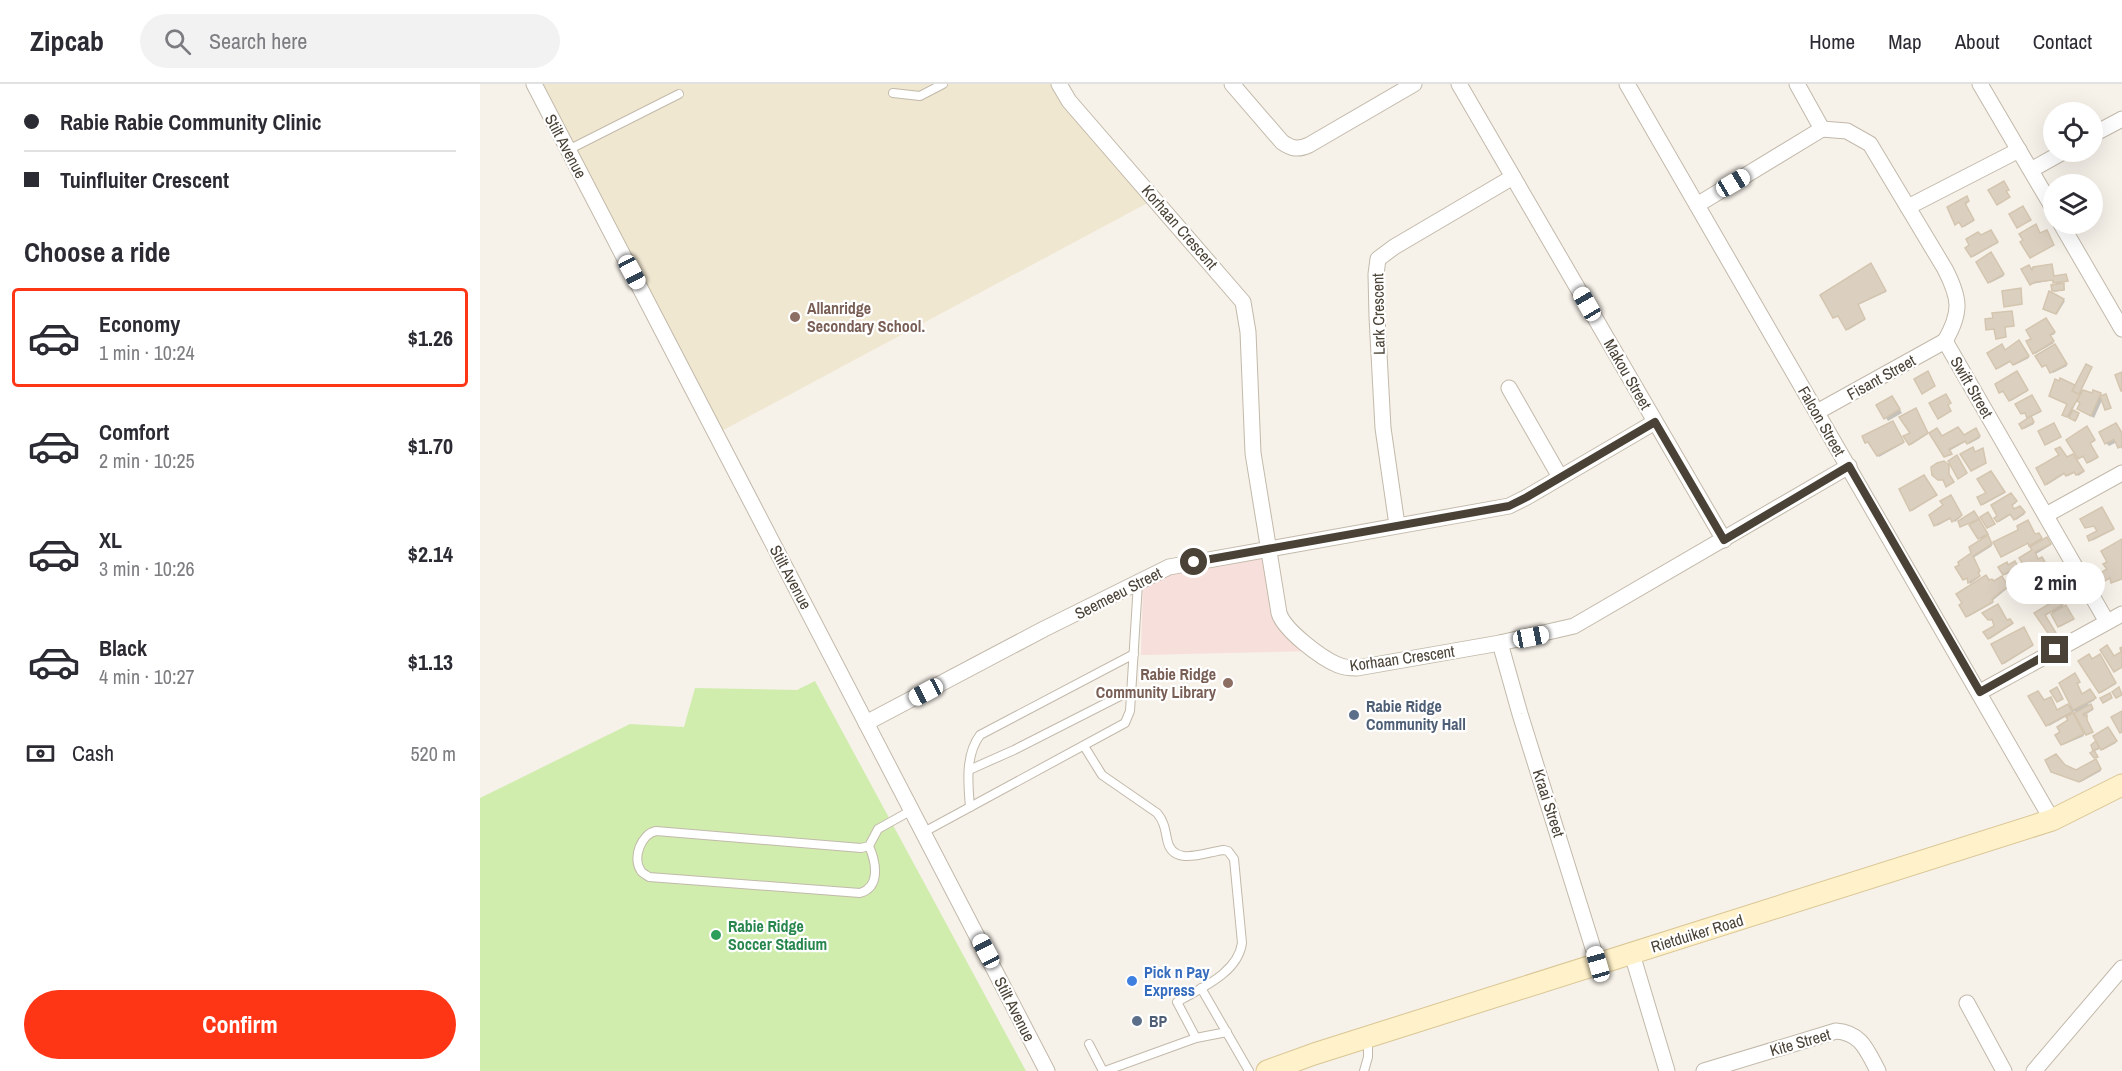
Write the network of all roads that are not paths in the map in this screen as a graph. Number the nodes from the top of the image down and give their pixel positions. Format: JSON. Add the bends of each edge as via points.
{"nodes":[{"id":1,"x":534,"y":84,"type":"edge"},
{"id":2,"x":943,"y":84,"type":"edge"},
{"id":3,"x":1059,"y":84,"type":"edge"},
{"id":4,"x":1232,"y":84,"type":"edge"},
{"id":5,"x":1414,"y":84,"type":"edge"},
{"id":6,"x":1459,"y":84,"type":"edge"},
{"id":7,"x":1627,"y":84,"type":"edge"},
{"id":8,"x":1797,"y":84,"type":"edge"},
{"id":9,"x":1980,"y":84,"type":"edge"},
{"id":10,"x":893,"y":93,"type":"dead end"},
{"id":11,"x":679,"y":94,"type":"dead end"},
{"id":12,"x":2122,"y":119,"type":"edge"},
{"id":13,"x":1822,"y":129,"type":"junction"},
{"id":14,"x":2103,"y":129,"type":"edge"},
{"id":15,"x":568,"y":150,"type":"junction"},
{"id":16,"x":2019,"y":150,"type":"junction"},
{"id":17,"x":2045,"y":162,"type":"edge"},
{"id":18,"x":2031,"y":170,"type":"junction"},
{"id":19,"x":1513,"y":177,"type":"junction"},
{"id":20,"x":2043,"y":191,"type":"edge"},
{"id":21,"x":1697,"y":205,"type":"junction"},
{"id":22,"x":1908,"y":207,"type":"junction"},
{"id":23,"x":2067,"y":234,"type":"edge"},
{"id":24,"x":2122,"y":329,"type":"edge"},
{"id":25,"x":1945,"y":342,"type":"junction"},
{"id":26,"x":1509,"y":388,"type":"dead end"},
{"id":27,"x":1817,"y":412,"type":"junction"},
{"id":28,"x":1655,"y":422,"type":"junction"},
{"id":29,"x":1849,"y":466,"type":"junction"},
{"id":30,"x":2122,"y":473,"type":"edge"},
{"id":31,"x":1560,"y":477,"type":"junction"},
{"id":32,"x":2046,"y":515,"type":"junction"},
{"id":33,"x":1397,"y":525,"type":"junction"},
{"id":34,"x":1724,"y":540,"type":"junction"},
{"id":35,"x":1267,"y":549,"type":"junction"},
{"id":36,"x":1138,"y":581,"type":"junction"},
{"id":37,"x":2122,"y":614,"type":"edge"},
{"id":38,"x":2107,"y":622,"type":"junction"},
{"id":39,"x":1500,"y":643,"type":"junction"},
{"id":40,"x":1134,"y":654,"type":"junction"},
{"id":41,"x":1132,"y":690,"type":"junction"},
{"id":42,"x":1980,"y":692,"type":"junction"},
{"id":43,"x":867,"y":723,"type":"junction"},
{"id":44,"x":1084,"y":746,"type":"junction"},
{"id":45,"x":969,"y":770,"type":"junction"},
{"id":46,"x":2122,"y":784,"type":"edge"},
{"id":47,"x":970,"y":807,"type":"junction"},
{"id":48,"x":912,"y":810,"type":"junction"},
{"id":49,"x":2052,"y":820,"type":"junction"},
{"id":50,"x":924,"y":832,"type":"junction"},
{"id":51,"x":869,"y":846,"type":"junction"},
{"id":52,"x":1632,"y":954,"type":"junction"},
{"id":53,"x":1598,"y":964,"type":"junction"},
{"id":54,"x":2122,"y":968,"type":"edge"},
{"id":55,"x":1201,"y":988,"type":"junction"},
{"id":56,"x":1967,"y":1003,"type":"dead end"},
{"id":57,"x":1227,"y":1032,"type":"junction"},
{"id":58,"x":1368,"y":1036,"type":"junction"},
{"id":59,"x":1196,"y":1038,"type":"junction"},
{"id":60,"x":1089,"y":1044,"type":"dead end"},
{"id":61,"x":1047,"y":1071,"type":"edge"},
{"id":62,"x":1104,"y":1071,"type":"edge"},
{"id":63,"x":1249,"y":1071,"type":"edge"},
{"id":64,"x":1267,"y":1071,"type":"edge"},
{"id":65,"x":1364,"y":1071,"type":"edge"},
{"id":66,"x":1667,"y":1071,"type":"edge"},
{"id":67,"x":1704,"y":1071,"type":"edge"},
{"id":68,"x":1878,"y":1071,"type":"edge"},
{"id":69,"x":2004,"y":1071,"type":"edge"},
{"id":70,"x":2034,"y":1071,"type":"edge"}],
"edges":[{"from":1,"to":15,"type":"street","name":"Stilt Avenue"},
{"from":2,"to":10,"type":"lane","via":[[920,96]]},
{"from":3,"to":35,"type":"street","name":"Korhaan Crescent","via":[[1069,101],[1243,302],[1248,332],[1252,453]]},
{"from":4,"to":5,"type":"street","via":[[1282,142],[1297,149]]},
{"from":6,"to":19,"type":"street","name":"Makou Street"},
{"from":7,"to":21,"type":"street","name":"Falcon Street"},
{"from":8,"to":13,"type":"street"},
{"from":9,"to":16,"type":"street"},
{"from":11,"to":15,"type":"lane"},
{"from":12,"to":14,"type":"street"},
{"from":13,"to":21,"type":"street"},
{"from":13,"to":22,"type":"street","name":"Swift Street","via":[[1847,131],[1864,140]]},
{"from":15,"to":43,"type":"street","name":"Stilt Avenue"},
{"from":16,"to":18,"type":"street"},
{"from":16,"to":22,"type":"street"},
{"from":17,"to":18,"type":"street"},
{"from":18,"to":20,"type":"street"},
{"from":19,"to":28,"type":"street","name":"Makou Street"},
{"from":19,"to":33,"type":"street","name":"Lark Crescent","via":[[1378,259],[1383,428]]},
{"from":21,"to":27,"type":"street","name":"Falcon Street"},
{"from":22,"to":25,"type":"street","name":"Swift Street","via":[[1956,290],[1957,314]]},
{"from":23,"to":24,"type":"street"},
{"from":25,"to":27,"type":"street","name":"Fisant Street"},
{"from":25,"to":32,"type":"street","name":"Swift Street"},
{"from":26,"to":31,"type":"street"},
{"from":27,"to":29,"type":"street","name":"Falcon Street"},
{"from":28,"to":31,"type":"street","name":"Seemeeu Street"},
{"from":28,"to":34,"type":"street","name":"Makou Street"},
{"from":29,"to":34,"type":"street","name":"Korhaan Crescent"},
{"from":29,"to":42,"type":"street","name":"Falcon Street"},
{"from":30,"to":32,"type":"street"},
{"from":31,"to":33,"type":"street","name":"Seemeeu Street","via":[[1509,506]]},
{"from":32,"to":38,"type":"street","name":"Swift Street"},
{"from":33,"to":35,"type":"street","name":"Seemeeu Street"},
{"from":34,"to":39,"type":"street","name":"Korhaan Crescent","via":[[1574,626]]},
{"from":35,"to":36,"type":"street","name":"Seemeeu Street","via":[[1169,567]]},
{"from":35,"to":39,"type":"street","name":"Korhaan Crescent","via":[[1281,620],[1292,633],[1344,668]]},
{"from":36,"to":40,"type":"lane"},
{"from":36,"to":43,"type":"street","name":"Seemeeu Street"},
{"from":37,"to":38,"type":"street"},
{"from":38,"to":42,"type":"street"},
{"from":39,"to":53,"type":"street","name":"Kraai Street"},
{"from":40,"to":41,"type":"lane"},
{"from":40,"to":45,"type":"lane","via":[[987,730],[974,746]]},
{"from":41,"to":44,"type":"lane","via":[[1125,723]]},
{"from":41,"to":45,"type":"lane"},
{"from":42,"to":49,"type":"street","name":"Falcon Street"},
{"from":43,"to":48,"type":"street","name":"Stilt Avenue"},
{"from":44,"to":47,"type":"lane"},
{"from":44,"to":55,"type":"lane","via":[[1102,775],[1163,820],[1173,852],[1182,856],[1224,850],[1234,859],[1240,953],[1230,968]]},
{"from":45,"to":47,"type":"lane"},
{"from":46,"to":49,"type":"street","name":"Rietduiker Road"},
{"from":47,"to":50,"type":"lane"},
{"from":48,"to":50,"type":"street","name":"Stilt Avenue"},
{"from":48,"to":51,"type":"lane","via":[[878,829]]},
{"from":49,"to":52,"type":"street","name":"Rietduiker Road"},
{"from":50,"to":61,"type":"street","name":"Stilt Avenue"},
{"from":51,"to":51,"type":"lane","via":[[656,831],[644,838],[639,863],[649,877],[860,893],[867,891],[876,872]]},
{"from":52,"to":53,"type":"street","name":"Rietduiker Road"},
{"from":52,"to":66,"type":"street"},
{"from":53,"to":58,"type":"street","name":"Rietduiker Road"},
{"from":54,"to":70,"type":"street"},
{"from":55,"to":57,"type":"lane"},
{"from":55,"to":59,"type":"lane","via":[[1177,1002]]},
{"from":56,"to":69,"type":"street"},
{"from":57,"to":59,"type":"lane"},
{"from":57,"to":63,"type":"lane"},
{"from":58,"to":64,"type":"street","name":"Rietduiker Road"},
{"from":58,"to":65,"type":"lane"},
{"from":59,"to":62,"type":"lane"},
{"from":60,"to":62,"type":"lane"},
{"from":67,"to":68,"type":"street","name":"Kite Street","via":[[1836,1031],[1858,1039]]}]}
